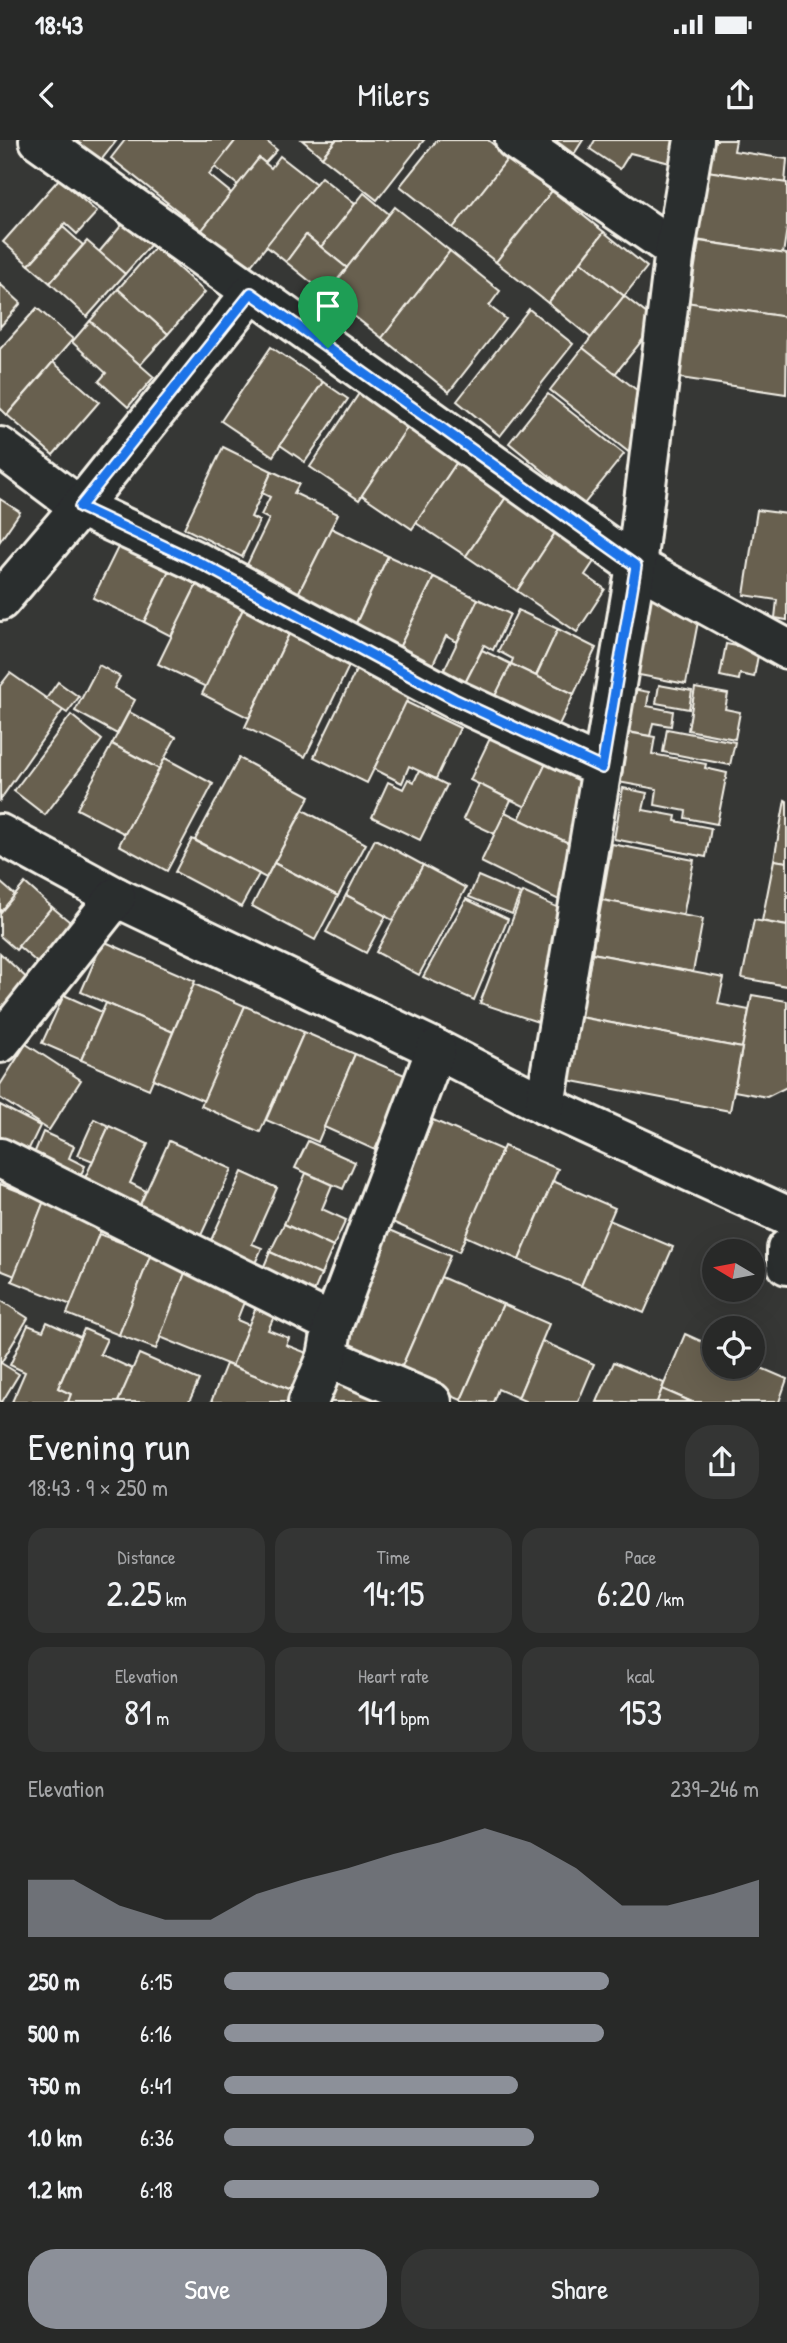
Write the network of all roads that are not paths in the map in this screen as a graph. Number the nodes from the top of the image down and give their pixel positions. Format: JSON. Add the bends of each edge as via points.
{"nodes":[{"id":1,"x":39,"y":140,"type":"edge"},
{"id":2,"x":515,"y":140,"type":"edge"},
{"id":3,"x":694,"y":140,"type":"edge"},
{"id":4,"x":675,"y":250,"type":"junction"},
{"id":5,"x":251,"y":293,"type":"junction"},
{"id":6,"x":0,"y":447,"type":"edge"},
{"id":7,"x":80,"y":507,"type":"junction"},
{"id":8,"x":636,"y":566,"type":"junction"},
{"id":9,"x":0,"y":601,"type":"edge"},
{"id":10,"x":787,"y":649,"type":"edge"},
{"id":11,"x":602,"y":768,"type":"junction"},
{"id":12,"x":0,"y":835,"type":"edge"},
{"id":13,"x":116,"y":897,"type":"junction"},
{"id":14,"x":0,"y":1044,"type":"edge"},
{"id":15,"x":436,"y":1049,"type":"junction"},
{"id":16,"x":545,"y":1105,"type":"junction"},
{"id":17,"x":0,"y":1158,"type":"edge"},
{"id":18,"x":787,"y":1216,"type":"edge"},
{"id":19,"x":787,"y":1249,"type":"edge"},
{"id":20,"x":787,"y":1265,"type":"edge"},
{"id":21,"x":330,"y":1341,"type":"junction"},
{"id":22,"x":308,"y":1402,"type":"edge"},
{"id":23,"x":432,"y":1402,"type":"edge"}],
"edges":[{"from":1,"to":5,"type":"street"},
{"from":2,"to":4,"type":"street"},
{"from":3,"to":4,"type":"street"},
{"from":4,"to":8,"type":"street"},
{"from":5,"to":7,"type":"street"},
{"from":5,"to":8,"type":"street"},
{"from":6,"to":7,"type":"street"},
{"from":7,"to":9,"type":"street"},
{"from":7,"to":11,"type":"street","via":[[198,562],[454,699]]},
{"from":8,"to":10,"type":"street"},
{"from":8,"to":11,"type":"street"},
{"from":11,"to":16,"type":"street"},
{"from":12,"to":13,"type":"street"},
{"from":13,"to":14,"type":"street"},
{"from":13,"to":15,"type":"street"},
{"from":15,"to":16,"type":"street"},
{"from":15,"to":21,"type":"street"},
{"from":16,"to":18,"type":"street"},
{"from":17,"to":21,"type":"street"},
{"from":19,"to":20,"type":"street"},
{"from":21,"to":22,"type":"street"},
{"from":21,"to":23,"type":"street"}]}
